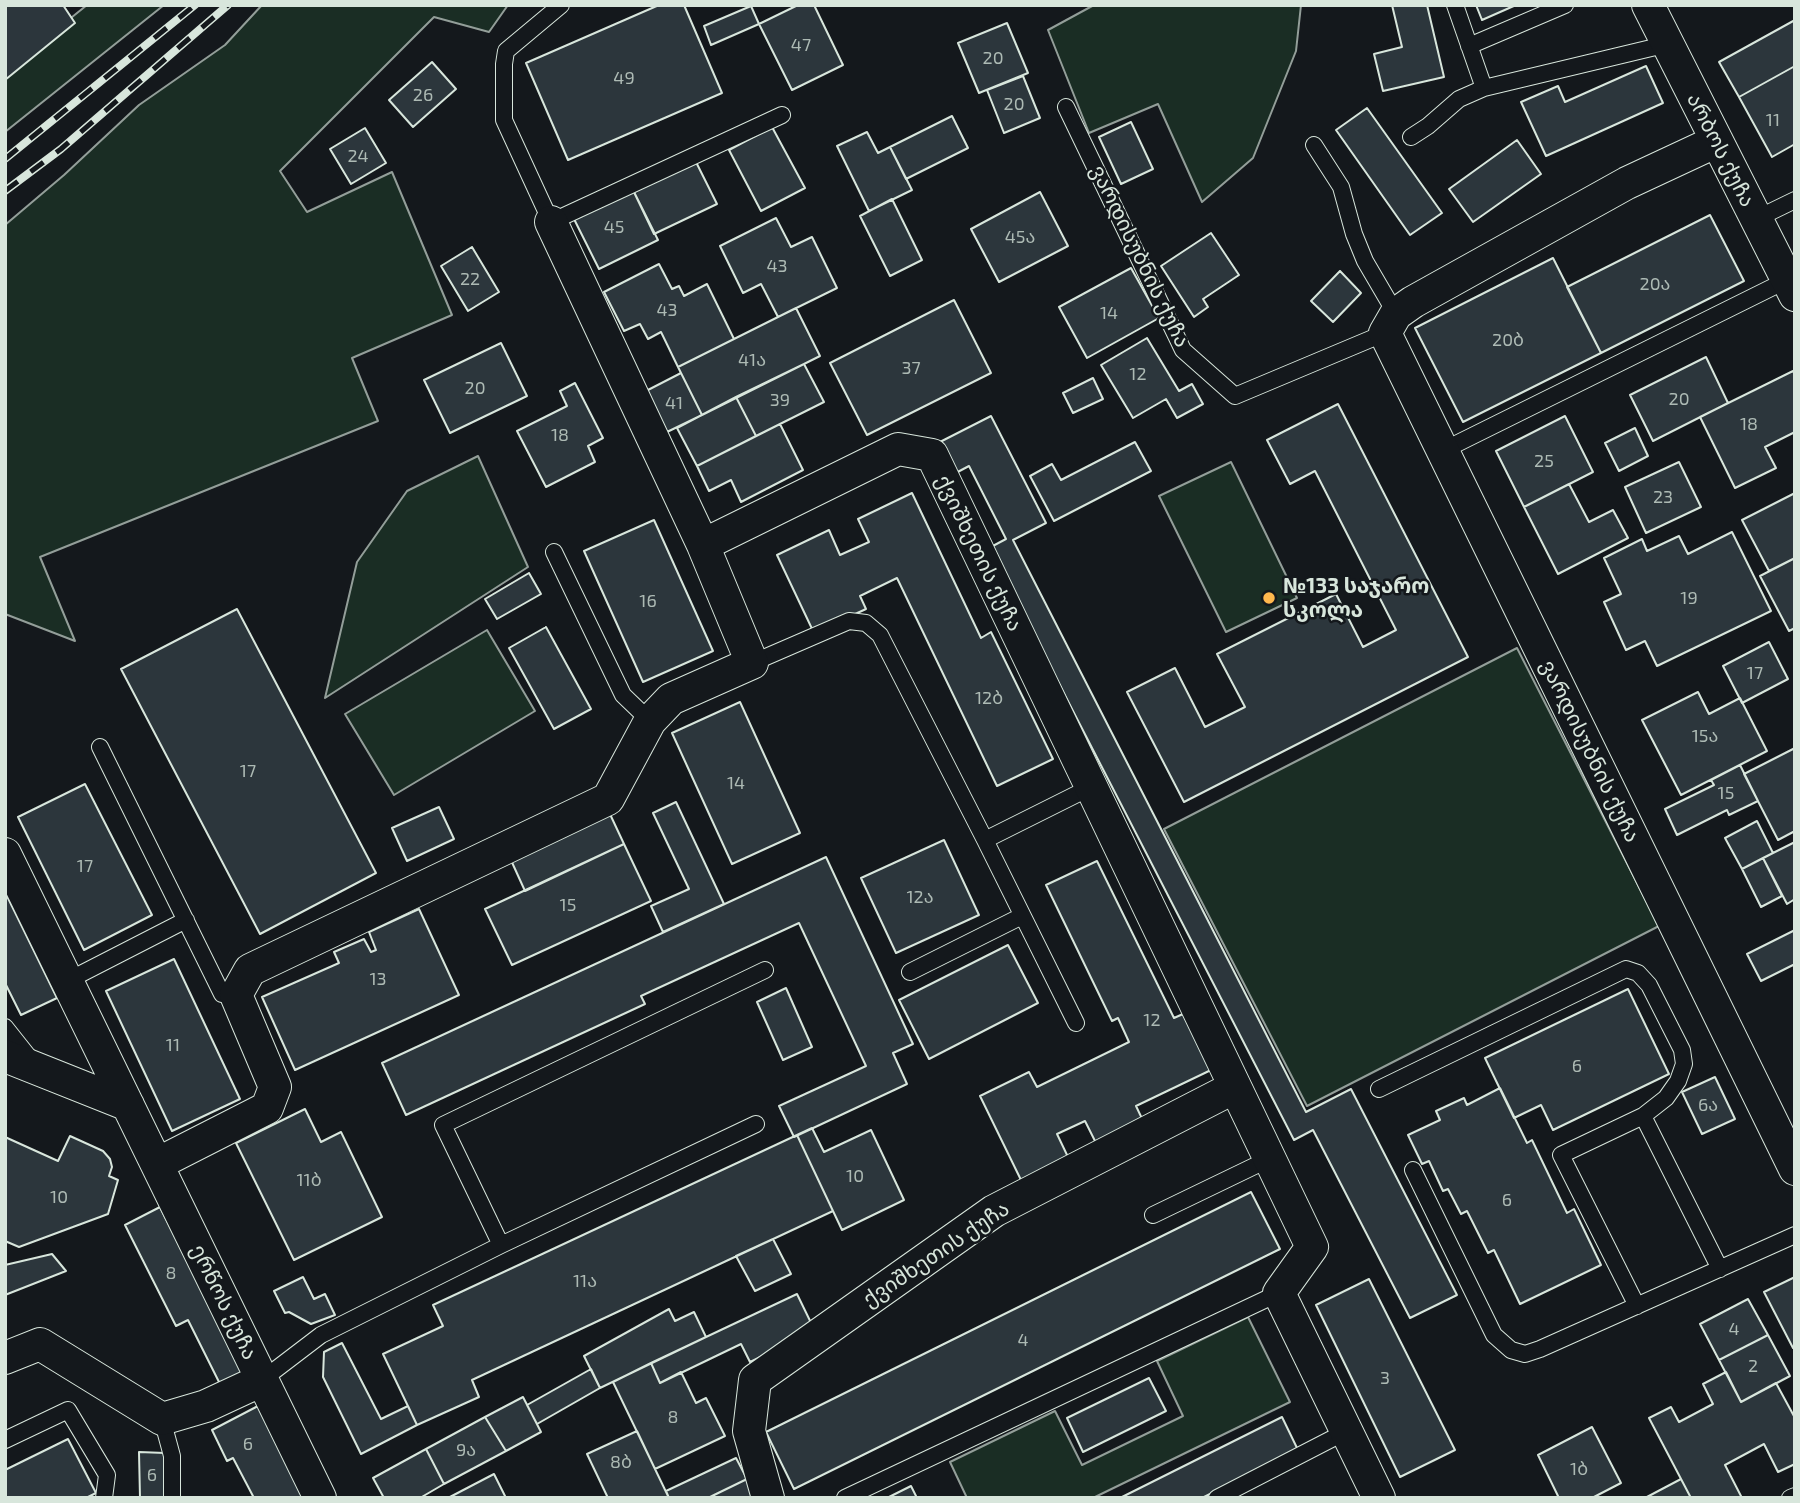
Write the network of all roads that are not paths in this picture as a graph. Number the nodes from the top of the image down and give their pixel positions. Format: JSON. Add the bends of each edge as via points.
{"nodes":[{"id":1,"x":561,"y":5,"type":"edge"},
{"id":2,"x":1455,"y":5,"type":"edge"},
{"id":3,"x":1565,"y":5,"type":"edge"},
{"id":4,"x":1648,"y":5,"type":"edge"},
{"id":5,"x":1668,"y":44,"type":"junction"},
{"id":6,"x":1469,"y":46,"type":"junction"},
{"id":7,"x":1484,"y":88,"type":"junction"},
{"id":8,"x":1066,"y":107,"type":"dead end"},
{"id":9,"x":782,"y":115,"type":"dead end"},
{"id":10,"x":1411,"y":137,"type":"dead end"},
{"id":11,"x":1717,"y":141,"type":"junction"},
{"id":12,"x":1314,"y":145,"type":"dead end"},
{"id":13,"x":1795,"y":200,"type":"edge"},
{"id":14,"x":1756,"y":219,"type":"junction"},
{"id":15,"x":551,"y":222,"type":"junction"},
{"id":16,"x":1791,"y":288,"type":"edge"},
{"id":17,"x":1391,"y":323,"type":"junction"},
{"id":18,"x":1442,"y":451,"type":"junction"},
{"id":19,"x":703,"y":545,"type":"junction"},
{"id":20,"x":554,"y":552,"type":"dead end"},
{"id":21,"x":752,"y":663,"type":"junction"},
{"id":22,"x":650,"y":721,"type":"junction"},
{"id":23,"x":100,"y":747,"type":"dead end"},
{"id":24,"x":1091,"y":787,"type":"junction"},
{"id":25,"x":985,"y":840,"type":"junction"},
{"id":26,"x":5,"y":855,"type":"edge"},
{"id":27,"x":1022,"y":916,"type":"junction"},
{"id":28,"x":186,"y":920,"type":"junction"},
{"id":29,"x":765,"y":970,"type":"dead end"},
{"id":30,"x":910,"y":972,"type":"dead end"},
{"id":31,"x":67,"y":981,"type":"junction"},
{"id":32,"x":236,"y":995,"type":"junction"},
{"id":33,"x":1076,"y":1023,"type":"dead end"},
{"id":34,"x":5,"y":1027,"type":"edge"},
{"id":35,"x":5,"y":1056,"type":"edge"},
{"id":36,"x":38,"y":1068,"type":"junction"},
{"id":37,"x":1235,"y":1087,"type":"junction"},
{"id":38,"x":1379,"y":1089,"type":"dead end"},
{"id":39,"x":128,"y":1105,"type":"junction"},
{"id":40,"x":1643,"y":1116,"type":"junction"},
{"id":41,"x":756,"y":1124,"type":"dead end"},
{"id":42,"x":1269,"y":1159,"type":"junction"},
{"id":43,"x":156,"y":1164,"type":"junction"},
{"id":44,"x":1795,"y":1168,"type":"edge"},
{"id":45,"x":1413,"y":1170,"type":"dead end"},
{"id":46,"x":1153,"y":1215,"type":"dead end"},
{"id":47,"x":1795,"y":1235,"type":"edge"},
{"id":48,"x":501,"y":1245,"type":"junction"},
{"id":49,"x":1720,"y":1269,"type":"junction"},
{"id":50,"x":1279,"y":1293,"type":"junction"},
{"id":51,"x":1637,"y":1306,"type":"junction"},
{"id":52,"x":5,"y":1358,"type":"edge"},
{"id":53,"x":262,"y":1380,"type":"junction"},
{"id":54,"x":162,"y":1419,"type":"junction"},
{"id":55,"x":1347,"y":1431,"type":"junction"},
{"id":56,"x":5,"y":1440,"type":"edge"},
{"id":57,"x":104,"y":1498,"type":"edge"},
{"id":58,"x":172,"y":1498,"type":"edge"},
{"id":59,"x":320,"y":1498,"type":"edge"},
{"id":60,"x":768,"y":1498,"type":"edge"},
{"id":61,"x":845,"y":1498,"type":"edge"},
{"id":62,"x":1217,"y":1498,"type":"edge"},
{"id":63,"x":1379,"y":1498,"type":"edge"}],
"edges":[{"from":1,"to":15,"type":"lane","via":[[506,51],[504,64],[504,120]]},
{"from":2,"to":6,"type":"lane"},
{"from":3,"to":6,"type":"lane"},
{"from":4,"to":5,"type":"street","name":"არბოს ქუჩა"},
{"from":5,"to":7,"type":"lane"},
{"from":5,"to":11,"type":"street","name":"არბოს ქუჩა"},
{"from":6,"to":7,"type":"lane"},
{"from":7,"to":10,"type":"lane","via":[[1459,99]]},
{"from":8,"to":17,"type":"lane","name":"ვარდისუბნის ქუჩა","via":[[1184,351],[1235,396]]},
{"from":9,"to":15,"type":"lane"},
{"from":11,"to":14,"type":"street","name":"არბოს ქუჩა"},
{"from":11,"to":17,"type":"street","name":"ვარდისუბნის ქუჩა","via":[[1627,183],[1413,302]]},
{"from":12,"to":17,"type":"lane","via":[[1341,187],[1354,234]]},
{"from":13,"to":14,"type":"lane"},
{"from":14,"to":16,"type":"street","name":"არბოს ქუჩა"},
{"from":15,"to":19,"type":"street"},
{"from":16,"to":18,"type":"lane"},
{"from":17,"to":18,"type":"street","name":"ვარდისუბნის ქუჩა"},
{"from":18,"to":44,"type":"street","name":"ვარდისუბნის ქუჩა"},
{"from":19,"to":21,"type":"street"},
{"from":19,"to":24,"type":"street","name":"ქვიშხეთის ქუჩა","via":[[898,449],[932,455]]},
{"from":20,"to":22,"type":"lane","via":[[622,695]]},
{"from":21,"to":22,"type":"street","via":[[671,699]]},
{"from":21,"to":25,"type":"lane","via":[[849,621],[866,623],[880,635]]},
{"from":22,"to":32,"type":"street","via":[[608,800],[250,970]]},
{"from":23,"to":28,"type":"lane"},
{"from":24,"to":25,"type":"lane"},
{"from":24,"to":37,"type":"street","name":"ქვიშხეთის ქუჩა"},
{"from":25,"to":27,"type":"lane"},
{"from":26,"to":31,"type":"street","name":"ერწოს ქუჩა"},
{"from":27,"to":30,"type":"lane"},
{"from":27,"to":33,"type":"lane"},
{"from":28,"to":31,"type":"lane"},
{"from":28,"to":32,"type":"lane","via":[[222,994]]},
{"from":29,"to":48,"type":"lane","via":[[443,1125]]},
{"from":31,"to":39,"type":"street","name":"ერწოს ქუჩა"},
{"from":32,"to":43,"type":"street","via":[[275,1087],[267,1108]]},
{"from":34,"to":36,"type":"lane"},
{"from":35,"to":36,"type":"street"},
{"from":36,"to":39,"type":"street"},
{"from":37,"to":42,"type":"street","name":"ქვიშხეთის ქუჩა"},
{"from":37,"to":60,"type":"street","name":"ქვიშხეთის ქუჩა","via":[[994,1210],[755,1380],[748,1431]]},
{"from":38,"to":40,"type":"lane","via":[[1626,969],[1638,973],[1648,985],[1682,1050],[1684,1064],[1666,1098]]},
{"from":39,"to":43,"type":"street","name":"ერწოს ქუჩა"},
{"from":40,"to":49,"type":"lane"},
{"from":40,"to":51,"type":"lane","via":[[1561,1155]]},
{"from":41,"to":48,"type":"lane"},
{"from":42,"to":46,"type":"lane"},
{"from":42,"to":50,"type":"street","name":"ქვიშხეთის ქუჩა","via":[[1312,1247]]},
{"from":43,"to":53,"type":"street","name":"ერწოს ქუჩა"},
{"from":45,"to":51,"type":"lane","via":[[1494,1335],[1511,1350],[1525,1354],[1541,1349]]},
{"from":47,"to":49,"type":"lane"},
{"from":48,"to":53,"type":"lane","via":[[321,1335]]},
{"from":49,"to":51,"type":"lane"},
{"from":50,"to":55,"type":"street"},
{"from":50,"to":61,"type":"lane"},
{"from":52,"to":54,"type":"street","via":[[40,1344]]},
{"from":53,"to":54,"type":"street","via":[[206,1406]]},
{"from":53,"to":59,"type":"street","name":"ერწოს ქუჩა"},
{"from":54,"to":58,"type":"lane","via":[[172,1456]]},
{"from":55,"to":62,"type":"lane"},
{"from":55,"to":63,"type":"street"},
{"from":56,"to":57,"type":"lane","via":[[68,1410],[107,1475]]}]}
